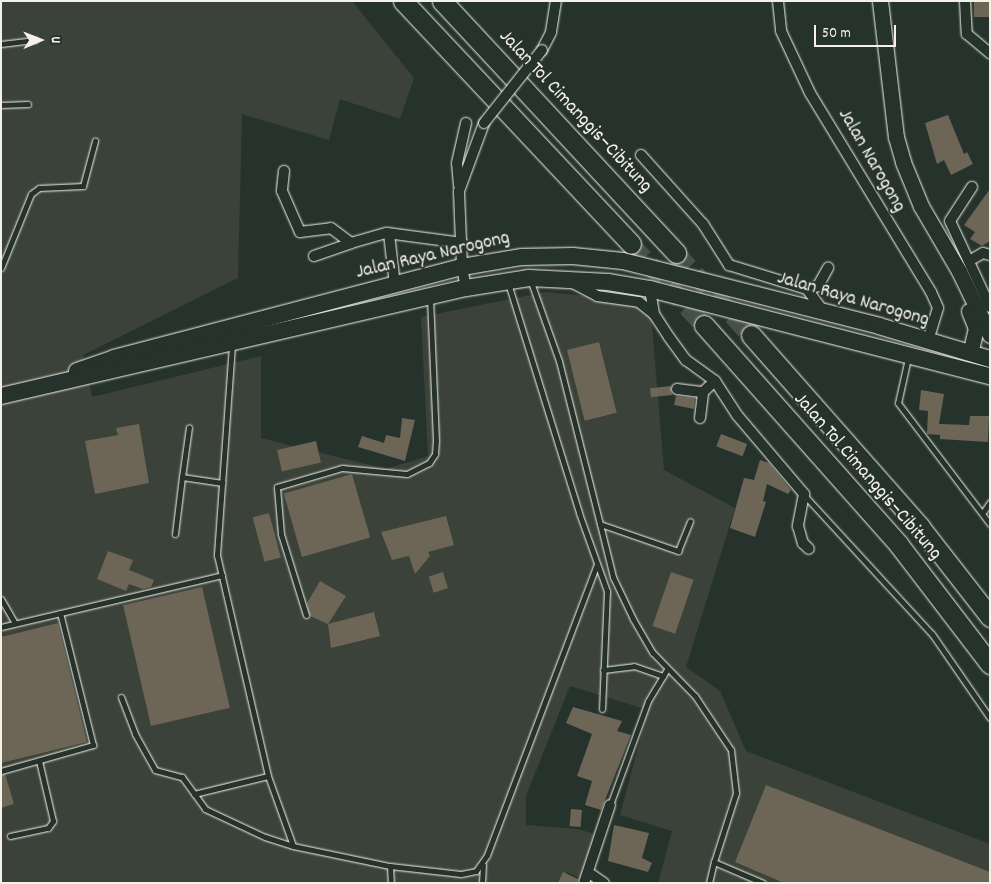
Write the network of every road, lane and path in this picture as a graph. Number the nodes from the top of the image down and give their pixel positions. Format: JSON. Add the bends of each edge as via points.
{"nodes":[{"id":1,"x":403,"y":1,"type":"edge"},
{"id":2,"x":442,"y":1,"type":"edge"},
{"id":3,"x":556,"y":1,"type":"edge"},
{"id":4,"x":778,"y":1,"type":"edge"},
{"id":5,"x":880,"y":1,"type":"edge"},
{"id":6,"x":965,"y":1,"type":"edge"},
{"id":7,"x":35,"y":40,"type":"dead end"},
{"id":8,"x":1,"y":44,"type":"edge"},
{"id":9,"x":990,"y":53,"type":"edge"},
{"id":10,"x":28,"y":104,"type":"dead end"},
{"id":11,"x":1,"y":105,"type":"edge"},
{"id":12,"x":466,"y":123,"type":"dead end"},
{"id":13,"x":94,"y":142,"type":"dead end"},
{"id":14,"x":641,"y":155,"type":"dead end"},
{"id":15,"x":284,"y":171,"type":"dead end"},
{"id":16,"x":972,"y":186,"type":"dead end"},
{"id":17,"x":459,"y":192,"type":"junction"},
{"id":18,"x":389,"y":234,"type":"junction"},
{"id":19,"x":351,"y":243,"type":"junction"},
{"id":20,"x":462,"y":243,"type":"junction"},
{"id":21,"x":631,"y":244,"type":"tunnel mouth"},
{"id":22,"x":676,"y":253,"type":"tunnel mouth"},
{"id":23,"x":990,"y":255,"type":"edge"},
{"id":24,"x":314,"y":256,"type":"dead end"},
{"id":25,"x":950,"y":261,"type":"junction"},
{"id":26,"x":969,"y":261,"type":"junction"},
{"id":27,"x":462,"y":267,"type":"junction"},
{"id":28,"x":1,"y":268,"type":"edge"},
{"id":29,"x":828,"y":268,"type":"dead end"},
{"id":30,"x":529,"y":278,"type":"junction"},
{"id":31,"x":564,"y":278,"type":"junction"},
{"id":32,"x":508,"y":281,"type":"junction"},
{"id":33,"x":395,"y":285,"type":"junction"},
{"id":34,"x":466,"y":288,"type":"junction"},
{"id":35,"x":650,"y":289,"type":"junction"},
{"id":36,"x":807,"y":289,"type":"junction"},
{"id":37,"x":429,"y":297,"type":"junction"},
{"id":38,"x":990,"y":307,"type":"edge"},
{"id":39,"x":824,"y":312,"type":"junction"},
{"id":40,"x":654,"y":314,"type":"junction"},
{"id":41,"x":704,"y":325,"type":"tunnel mouth"},
{"id":42,"x":879,"y":326,"type":"junction"},
{"id":43,"x":930,"y":334,"type":"junction"},
{"id":44,"x":990,"y":335,"type":"edge"},
{"id":45,"x":751,"y":336,"type":"tunnel mouth"},
{"id":46,"x":232,"y":343,"type":"junction"},
{"id":47,"x":972,"y":345,"type":"junction"},
{"id":48,"x":990,"y":350,"type":"edge"},
{"id":49,"x":909,"y":355,"type":"junction"},
{"id":50,"x":990,"y":359,"type":"edge"},
{"id":51,"x":990,"y":376,"type":"edge"},
{"id":52,"x":715,"y":381,"type":"junction"},
{"id":53,"x":35,"y":388,"type":"junction"},
{"id":54,"x":677,"y":389,"type":"dead end"},
{"id":55,"x":703,"y":392,"type":"junction"},
{"id":56,"x":1,"y":396,"type":"edge"},
{"id":57,"x":700,"y":418,"type":"dead end"},
{"id":58,"x":189,"y":427,"type":"dead end"},
{"id":59,"x":182,"y":478,"type":"junction"},
{"id":60,"x":223,"y":483,"type":"junction"},
{"id":61,"x":804,"y":494,"type":"junction"},
{"id":62,"x":990,"y":502,"type":"edge"},
{"id":63,"x":984,"y":512,"type":"junction"},
{"id":64,"x":690,"y":521,"type":"dead end"},
{"id":65,"x":600,"y":524,"type":"junction"},
{"id":66,"x":990,"y":524,"type":"edge"},
{"id":67,"x":175,"y":534,"type":"dead end"},
{"id":68,"x":809,"y":549,"type":"dead end"},
{"id":69,"x":597,"y":564,"type":"junction"},
{"id":70,"x":222,"y":575,"type":"junction"},
{"id":71,"x":1,"y":599,"type":"edge"},
{"id":72,"x":60,"y":613,"type":"junction"},
{"id":73,"x":306,"y":615,"type":"dead end"},
{"id":74,"x":990,"y":617,"type":"edge"},
{"id":75,"x":15,"y":623,"type":"junction"},
{"id":76,"x":1,"y":627,"type":"edge"},
{"id":77,"x":990,"y":664,"type":"edge"},
{"id":78,"x":666,"y":669,"type":"junction"},
{"id":79,"x":604,"y":670,"type":"junction"},
{"id":80,"x":663,"y":676,"type":"junction"},
{"id":81,"x":121,"y":696,"type":"dead end"},
{"id":82,"x":602,"y":709,"type":"dead end"},
{"id":83,"x":990,"y":718,"type":"edge"},
{"id":84,"x":39,"y":761,"type":"junction"},
{"id":85,"x":1,"y":770,"type":"edge"},
{"id":86,"x":268,"y":776,"type":"junction"},
{"id":87,"x":194,"y":794,"type":"junction"},
{"id":88,"x":610,"y":805,"type":"joint"},
{"id":89,"x":10,"y":836,"type":"dead end"},
{"id":90,"x":293,"y":846,"type":"junction"},
{"id":91,"x":714,"y":862,"type":"junction"},
{"id":92,"x":483,"y":865,"type":"junction"},
{"id":93,"x":390,"y":866,"type":"junction"},
{"id":94,"x":586,"y":878,"type":"edge"},
{"id":95,"x":391,"y":883,"type":"edge"},
{"id":96,"x":482,"y":883,"type":"edge"},
{"id":97,"x":604,"y":883,"type":"edge"},
{"id":98,"x":709,"y":883,"type":"edge"},
{"id":99,"x":763,"y":883,"type":"edge"}],
"edges":[{"from":1,"to":21,"type":"highway"},
{"from":2,"to":22,"type":"highway","name":"Jalan Tol Cimanggis–Cibitung"},
{"from":3,"to":17,"type":"street","bridge":true,"via":[[551,32],[542,50],[484,123]]},
{"from":4,"to":43,"type":"street","name":"Jalan Narogong","via":[[781,31],[810,93],[931,292],[938,308]]},
{"from":5,"to":25,"type":"street","via":[[896,137],[921,206]]},
{"from":6,"to":9,"type":"street","via":[[968,34]]},
{"from":7,"to":8,"type":"lane"},
{"from":10,"to":11,"type":"lane"},
{"from":12,"to":17,"type":"street","via":[[457,163]]},
{"from":13,"to":28,"type":"lane","via":[[83,186],[39,188],[31,194]]},
{"from":14,"to":36,"type":"street","via":[[703,224],[728,265]]},
{"from":15,"to":19,"type":"street","via":[[282,191],[298,231],[331,228]]},
{"from":16,"to":26,"type":"street","via":[[950,221]]},
{"from":17,"to":20,"type":"street"},
{"from":18,"to":19,"type":"street"},
{"from":18,"to":20,"type":"street"},
{"from":18,"to":33,"type":"street"},
{"from":19,"to":24,"type":"street"},
{"from":20,"to":27,"type":"street"},
{"from":23,"to":26,"type":"street","via":[[983,253]]},
{"from":25,"to":44,"type":"street","via":[[959,271]]},
{"from":25,"to":47,"type":"street","via":[[952,274],[976,328]]},
{"from":26,"to":38,"type":"street"},
{"from":27,"to":33,"type":"main road","name":"Jalan Raya Narogong"},
{"from":27,"to":34,"type":"street"},
{"from":27,"to":39,"type":"main road","name":"Jalan Raya Narogong","via":[[522,257],[573,256],[623,261]]},
{"from":29,"to":36,"type":"street","via":[[818,286]]},
{"from":30,"to":31,"type":"main road","name":"Jalan Raya Narogong"},
{"from":30,"to":32,"type":"main road","name":"Jalan Raya Narogong"},
{"from":30,"to":65,"type":"lane","via":[[559,361]]},
{"from":31,"to":35,"type":"main road","name":"Jalan Raya Narogong"},
{"from":31,"to":40,"type":"street","via":[[597,296],[639,302]]},
{"from":32,"to":34,"type":"main road","name":"Jalan Raya Narogong"},
{"from":32,"to":69,"type":"lane"},
{"from":33,"to":53,"type":"main road","name":"Jalan Raya Narogong","via":[[114,358]]},
{"from":34,"to":37,"type":"main road","name":"Jalan Raya Narogong"},
{"from":35,"to":40,"type":"street"},
{"from":35,"to":49,"type":"main road","name":"Jalan Raya Narogong"},
{"from":36,"to":39,"type":"street"},
{"from":37,"to":46,"type":"main road","name":"Jalan Raya Narogong"},
{"from":37,"to":73,"type":"lane","via":[[436,441],[435,454],[429,463],[407,474],[342,468],[277,486],[281,534]]},
{"from":39,"to":42,"type":"main road","name":"Jalan Raya Narogong"},
{"from":40,"to":52,"type":"street","via":[[686,360]]},
{"from":41,"to":77,"type":"highway","name":"Jalan Tol Cimanggis–Cibitung","via":[[899,545]]},
{"from":42,"to":43,"type":"main road"},
{"from":42,"to":50,"type":"main road","name":"Jalan Raya Narogong"},
{"from":43,"to":47,"type":"main road"},
{"from":45,"to":74,"type":"highway","name":"Jalan Tol Cimanggis–Cibitung","via":[[920,527]]},
{"from":46,"to":53,"type":"main road","name":"Jalan Raya Narogong"},
{"from":46,"to":60,"type":"lane"},
{"from":47,"to":48,"type":"main road"},
{"from":49,"to":51,"type":"main road","name":"Jalan Raya Narogong"},
{"from":49,"to":63,"type":"lane","via":[[898,403]]},
{"from":52,"to":55,"type":"street"},
{"from":52,"to":61,"type":"street","via":[[737,415]]},
{"from":53,"to":56,"type":"main road","name":"Jalan Raya Narogong"},
{"from":54,"to":55,"type":"street"},
{"from":55,"to":57,"type":"street"},
{"from":58,"to":59,"type":"lane"},
{"from":59,"to":60,"type":"lane"},
{"from":59,"to":67,"type":"lane"},
{"from":60,"to":70,"type":"lane","via":[[217,555]]},
{"from":61,"to":68,"type":"street","via":[[798,526],[803,543]]},
{"from":61,"to":83,"type":"lane","via":[[932,634]]},
{"from":62,"to":63,"type":"lane"},
{"from":63,"to":66,"type":"lane"},
{"from":64,"to":65,"type":"lane","via":[[678,551]]},
{"from":65,"to":78,"type":"lane","via":[[613,577],[633,619]]},
{"from":69,"to":79,"type":"lane","via":[[607,591]]},
{"from":69,"to":92,"type":"lane"},
{"from":70,"to":72,"type":"lane"},
{"from":70,"to":86,"type":"lane"},
{"from":71,"to":75,"type":"lane"},
{"from":72,"to":75,"type":"lane"},
{"from":72,"to":84,"type":"lane","via":[[93,742],[91,747]]},
{"from":75,"to":76,"type":"lane"},
{"from":78,"to":80,"type":"lane"},
{"from":78,"to":91,"type":"lane","via":[[695,696],[716,726],[735,765],[736,793]]},
{"from":79,"to":80,"type":"lane","via":[[634,666]]},
{"from":79,"to":82,"type":"lane"},
{"from":80,"to":88,"type":"lane","via":[[648,701]]},
{"from":81,"to":87,"type":"lane","via":[[134,734],[155,770],[182,777]]},
{"from":84,"to":85,"type":"lane"},
{"from":84,"to":89,"type":"lane","via":[[53,821],[48,828]]},
{"from":86,"to":87,"type":"lane"},
{"from":86,"to":90,"type":"lane"},
{"from":87,"to":90,"type":"lane","via":[[204,809],[265,838]]},
{"from":88,"to":94,"type":"street"},
{"from":90,"to":93,"type":"lane"},
{"from":91,"to":98,"type":"lane"},
{"from":91,"to":99,"type":"lane"},
{"from":92,"to":93,"type":"lane","via":[[461,874]]},
{"from":92,"to":96,"type":"lane"},
{"from":93,"to":95,"type":"lane"},
{"from":94,"to":97,"type":"street"}]}
